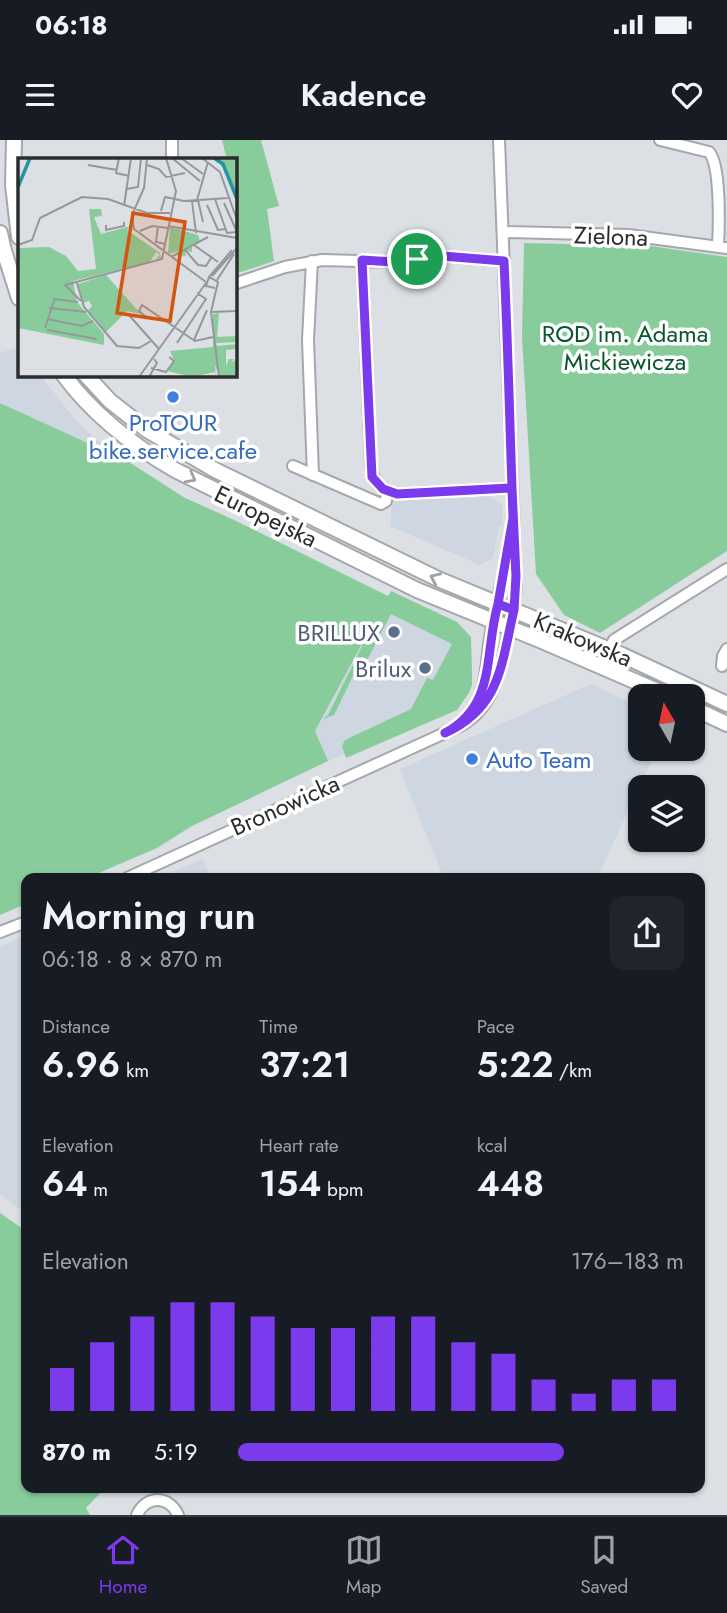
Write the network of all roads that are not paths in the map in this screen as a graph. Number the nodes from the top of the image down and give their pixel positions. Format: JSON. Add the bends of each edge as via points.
{"nodes":[{"id":1,"x":14,"y":140,"type":"edge"},
{"id":2,"x":172,"y":140,"type":"edge"},
{"id":3,"x":499,"y":140,"type":"edge"},
{"id":4,"x":660,"y":140,"type":"edge"},
{"id":5,"x":172,"y":158,"type":"edge"},
{"id":6,"x":18,"y":228,"type":"edge"},
{"id":7,"x":503,"y":232,"type":"junction"},
{"id":8,"x":0,"y":233,"type":"edge"},
{"id":9,"x":722,"y":248,"type":"edge"},
{"id":10,"x":2,"y":252,"type":"edge"},
{"id":11,"x":362,"y":260,"type":"junction"},
{"id":12,"x":312,"y":261,"type":"junction"},
{"id":13,"x":504,"y":261,"type":"junction"},
{"id":14,"x":236,"y":283,"type":"edge"},
{"id":15,"x":18,"y":295,"type":"edge"},
{"id":16,"x":65,"y":376,"type":"edge"},
{"id":17,"x":87,"y":376,"type":"edge"},
{"id":18,"x":293,"y":466,"type":"dead end"},
{"id":19,"x":313,"y":475,"type":"junction"},
{"id":20,"x":512,"y":488,"type":"junction"},
{"id":21,"x":387,"y":491,"type":"junction"},
{"id":22,"x":513,"y":518,"type":"junction"},
{"id":23,"x":727,"y":569,"type":"edge"},
{"id":24,"x":498,"y":604,"type":"junction"},
{"id":25,"x":514,"y":610,"type":"junction"},
{"id":26,"x":493,"y":622,"type":"junction"},
{"id":27,"x":510,"y":628,"type":"junction"},
{"id":28,"x":727,"y":649,"type":"edge"},
{"id":29,"x":609,"y":650,"type":"junction"},
{"id":30,"x":722,"y":666,"type":"dead end"},
{"id":31,"x":641,"y":684,"type":"edge"},
{"id":32,"x":727,"y":704,"type":"edge"},
{"id":33,"x":705,"y":714,"type":"edge"},
{"id":34,"x":727,"y":724,"type":"edge"},
{"id":35,"x":445,"y":733,"type":"junction"},
{"id":36,"x":138,"y":873,"type":"edge"},
{"id":37,"x":21,"y":924,"type":"edge"},
{"id":38,"x":0,"y":932,"type":"edge"},
{"id":39,"x":137,"y":1515,"type":"edge"},
{"id":40,"x":178,"y":1515,"type":"edge"}],
"edges":[{"from":1,"to":6,"type":"main road"},
{"from":2,"to":5,"type":"street"},
{"from":3,"to":7,"type":"street","name":"Krakowska"},
{"from":4,"to":9,"type":"street","name":"Zielona","via":[[712,155]]},
{"from":7,"to":9,"type":"street","name":"Zielona","via":[[628,235]]},
{"from":7,"to":13,"type":"street","name":"Krakowska"},
{"from":8,"to":10,"type":"main road"},
{"from":10,"to":15,"type":"main road"},
{"from":11,"to":12,"type":"street"},
{"from":11,"to":13,"type":"street","via":[[407,261],[430,255]]},
{"from":11,"to":21,"type":"street","via":[[371,473],[375,483]]},
{"from":12,"to":14,"type":"street"},
{"from":12,"to":19,"type":"street","via":[[308,340]]},
{"from":13,"to":20,"type":"street","name":"Krakowska"},
{"from":16,"to":26,"type":"main road","name":"Europejska","one_way":true,"via":[[118,432],[168,466],[381,573]]},
{"from":24,"to":17,"type":"main road","name":"Europejska","one_way":true,"via":[[388,556],[195,459],[134,421]]},
{"from":18,"to":19,"type":"street"},
{"from":19,"to":21,"type":"street","via":[[381,504]]},
{"from":20,"to":21,"type":"street"},
{"from":20,"to":22,"type":"street","name":"Krakowska"},
{"from":22,"to":24,"type":"street","name":"Krakowska"},
{"from":22,"to":25,"type":"street","name":"Krakowska"},
{"from":23,"to":29,"type":"street","via":[[614,640]]},
{"from":24,"to":25,"type":"main road","name":"Krakowska"},
{"from":24,"to":26,"type":"street","name":"Krakowska"},
{"from":25,"to":27,"type":"street","name":"Krakowska"},
{"from":25,"to":29,"type":"main road","name":"Krakowska"},
{"from":26,"to":27,"type":"main road","name":"Krakowska"},
{"from":26,"to":35,"type":"street","name":"Bronowicka","via":[[480,698],[468,716]]},
{"from":27,"to":31,"type":"main road","name":"Krakowska"},
{"from":27,"to":35,"type":"street","name":"Bronowicka","via":[[489,698],[468,721]]},
{"from":28,"to":30,"type":"street"},
{"from":29,"to":32,"type":"main road","name":"Krakowska"},
{"from":33,"to":34,"type":"main road"},
{"from":35,"to":36,"type":"street","name":"Bronowicka"},
{"from":37,"to":38,"type":"street"},
{"from":39,"to":40,"type":"street","via":[[146,1503],[158,1500],[171,1504]]}]}
